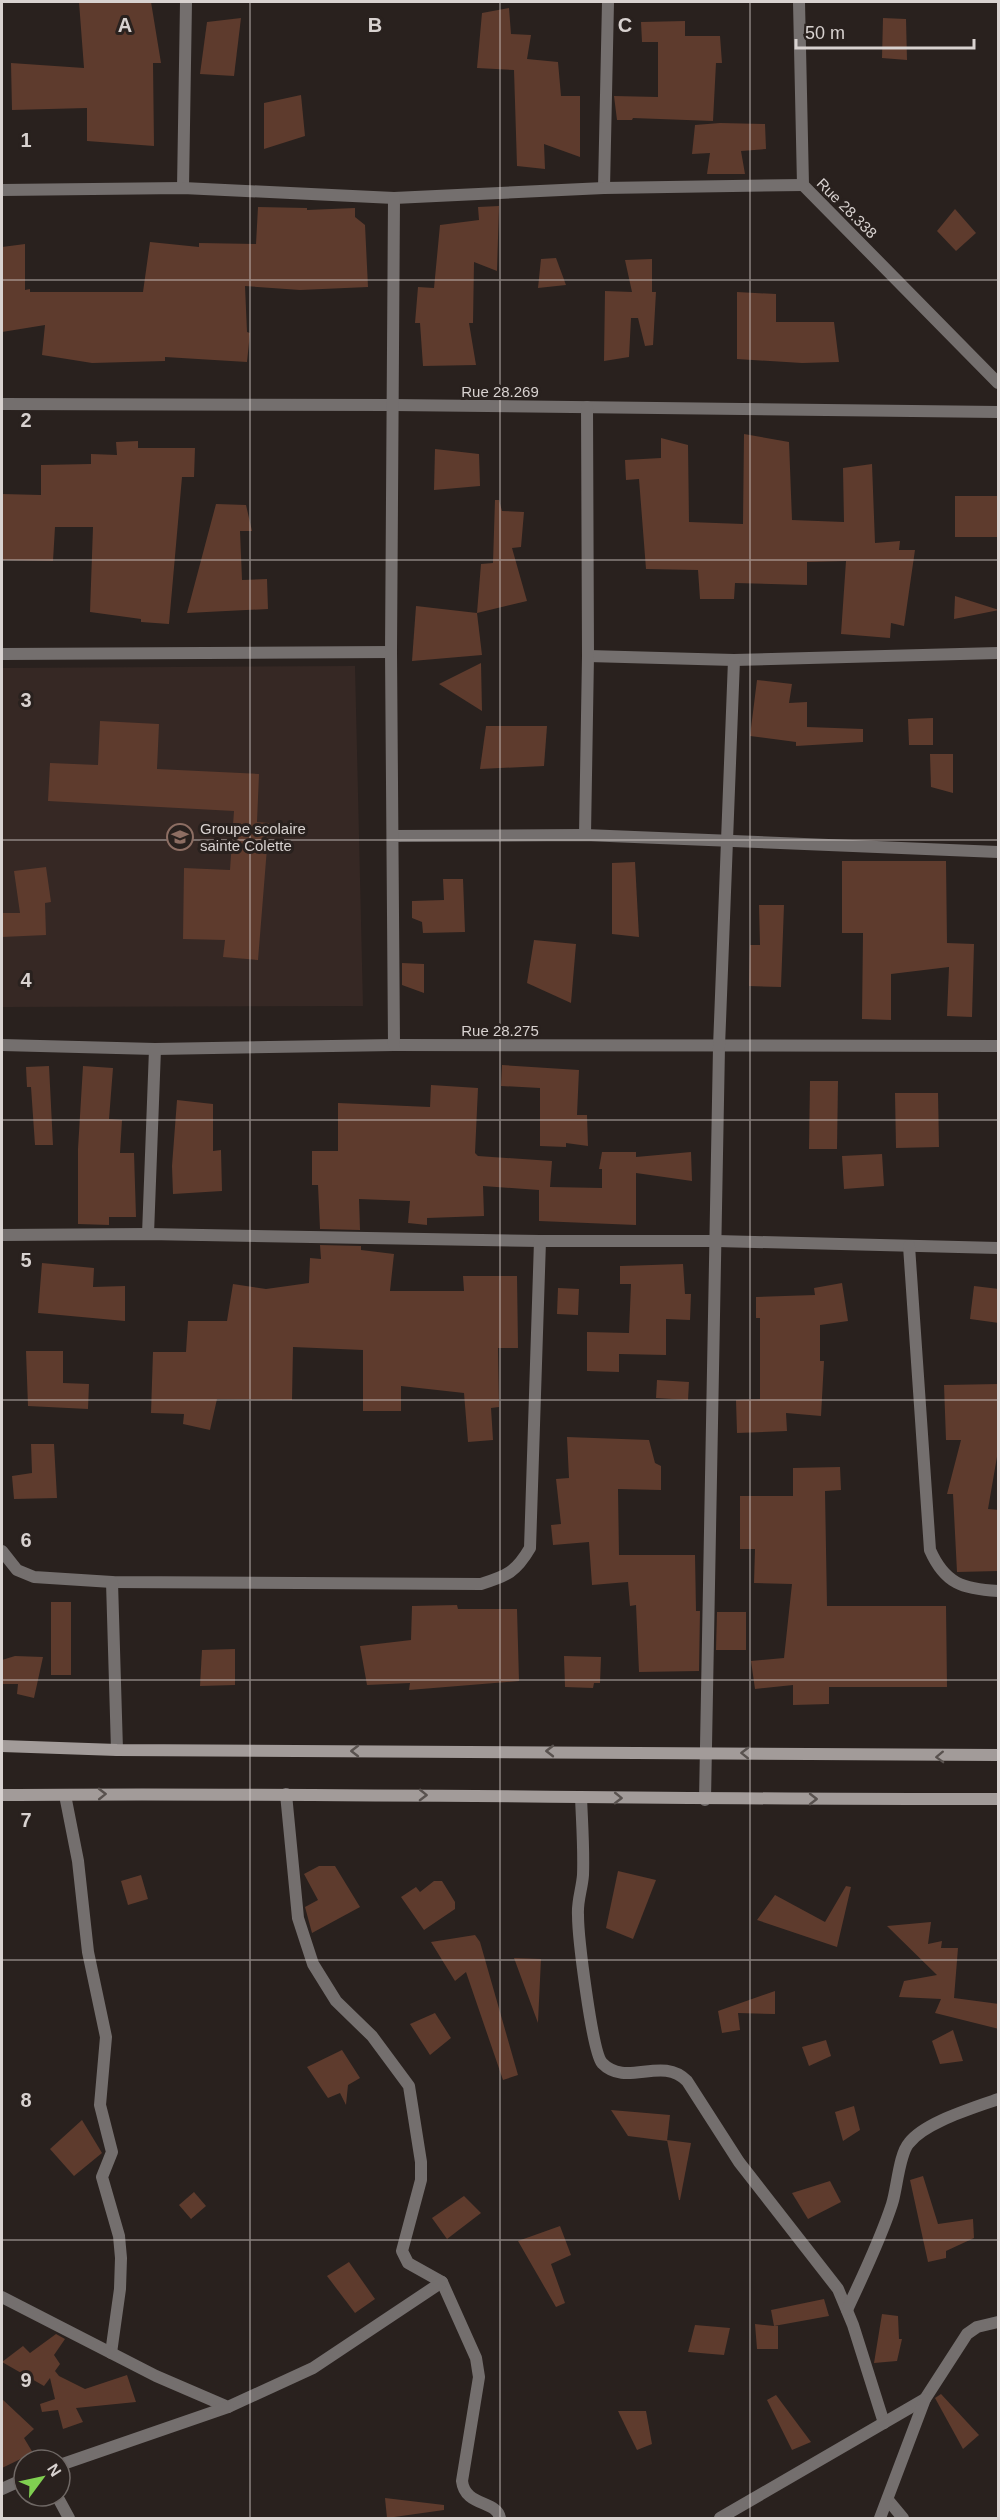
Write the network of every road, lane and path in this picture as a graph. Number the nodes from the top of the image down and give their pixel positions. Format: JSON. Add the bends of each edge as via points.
{"nodes":[{"id":1,"x":186,"y":2,"type":"edge"},
{"id":2,"x":608,"y":2,"type":"edge"},
{"id":3,"x":799,"y":2,"type":"edge"},
{"id":4,"x":803,"y":184,"type":"junction"},
{"id":5,"x":183,"y":188,"type":"junction"},
{"id":6,"x":604,"y":188,"type":"junction"},
{"id":7,"x":2,"y":190,"type":"edge"},
{"id":8,"x":394,"y":198,"type":"junction"},
{"id":9,"x":999,"y":383,"type":"edge"},
{"id":10,"x":2,"y":404,"type":"edge"},
{"id":11,"x":393,"y":405,"type":"junction"},
{"id":12,"x":587,"y":406,"type":"junction"},
{"id":13,"x":999,"y":412,"type":"edge"},
{"id":14,"x":391,"y":652,"type":"junction"},
{"id":15,"x":999,"y":653,"type":"edge"},
{"id":16,"x":2,"y":654,"type":"edge"},
{"id":17,"x":588,"y":656,"type":"junction"},
{"id":18,"x":734,"y":660,"type":"junction"},
{"id":19,"x":585,"y":835,"type":"junction"},
{"id":20,"x":393,"y":836,"type":"junction"},
{"id":21,"x":729,"y":842,"type":"junction"},
{"id":22,"x":999,"y":852,"type":"edge"},
{"id":23,"x":2,"y":1045,"type":"edge"},
{"id":24,"x":394,"y":1045,"type":"junction"},
{"id":25,"x":999,"y":1046,"type":"edge"},
{"id":26,"x":719,"y":1047,"type":"junction"},
{"id":27,"x":155,"y":1049,"type":"junction"},
{"id":28,"x":148,"y":1234,"type":"junction"},
{"id":29,"x":2,"y":1235,"type":"edge"},
{"id":30,"x":540,"y":1241,"type":"junction"},
{"id":31,"x":717,"y":1241,"type":"junction"},
{"id":32,"x":909,"y":1246,"type":"junction"},
{"id":33,"x":999,"y":1248,"type":"edge"},
{"id":34,"x":2,"y":1551,"type":"edge"},
{"id":35,"x":112,"y":1582,"type":"junction"},
{"id":36,"x":999,"y":1591,"type":"edge"},
{"id":37,"x":2,"y":1746,"type":"edge"},
{"id":38,"x":117,"y":1750,"type":"junction"},
{"id":39,"x":705,"y":1752,"type":"junction"},
{"id":40,"x":999,"y":1755,"type":"edge"},
{"id":41,"x":286,"y":1794,"type":"junction"},
{"id":42,"x":2,"y":1795,"type":"edge"},
{"id":43,"x":65,"y":1795,"type":"junction"},
{"id":44,"x":581,"y":1797,"type":"junction"},
{"id":45,"x":999,"y":1799,"type":"edge"},
{"id":46,"x":705,"y":1800,"type":"junction"},
{"id":47,"x":999,"y":2099,"type":"edge"},
{"id":48,"x":442,"y":2282,"type":"junction"},
{"id":49,"x":2,"y":2297,"type":"edge"},
{"id":50,"x":847,"y":2310,"type":"junction"},
{"id":51,"x":998,"y":2323,"type":"edge"},
{"id":52,"x":111,"y":2353,"type":"junction"},
{"id":53,"x":925,"y":2399,"type":"junction"},
{"id":54,"x":228,"y":2407,"type":"junction"},
{"id":55,"x":884,"y":2423,"type":"junction"},
{"id":56,"x":72,"y":2461,"type":"edge"},
{"id":57,"x":888,"y":2500,"type":"junction"},
{"id":58,"x":500,"y":2518,"type":"edge"},
{"id":59,"x":720,"y":2518,"type":"edge"},
{"id":60,"x":880,"y":2518,"type":"edge"},
{"id":61,"x":903,"y":2518,"type":"edge"}],
"edges":[{"from":1,"to":5,"type":"street"},
{"from":2,"to":6,"type":"street"},
{"from":3,"to":4,"type":"street","name":"Rue 28.338"},
{"from":4,"to":6,"type":"street"},
{"from":4,"to":9,"type":"street","name":"Rue 28.338"},
{"from":5,"to":7,"type":"street"},
{"from":5,"to":8,"type":"street"},
{"from":6,"to":8,"type":"street"},
{"from":8,"to":11,"type":"street"},
{"from":10,"to":11,"type":"street","name":"Rue 28.269"},
{"from":11,"to":12,"type":"street","name":"Rue 28.269"},
{"from":11,"to":14,"type":"street"},
{"from":12,"to":13,"type":"street","name":"Rue 28.269"},
{"from":12,"to":17,"type":"street"},
{"from":14,"to":16,"type":"street"},
{"from":14,"to":20,"type":"street"},
{"from":15,"to":18,"type":"street"},
{"from":17,"to":18,"type":"street"},
{"from":17,"to":19,"type":"street"},
{"from":18,"to":21,"type":"street"},
{"from":19,"to":20,"type":"street"},
{"from":19,"to":21,"type":"street"},
{"from":20,"to":24,"type":"street"},
{"from":21,"to":22,"type":"street"},
{"from":21,"to":26,"type":"street"},
{"from":23,"to":27,"type":"street","name":"Rue 28.275"},
{"from":24,"to":26,"type":"street","name":"Rue 28.275"},
{"from":24,"to":27,"type":"street","name":"Rue 28.275"},
{"from":25,"to":26,"type":"street","name":"Rue 28.275"},
{"from":26,"to":31,"type":"street"},
{"from":27,"to":28,"type":"street"},
{"from":28,"to":29,"type":"street"},
{"from":28,"to":30,"type":"street"},
{"from":30,"to":31,"type":"street"},
{"from":30,"to":35,"type":"street","via":[[530,1548],[520,1565],[504,1577],[481,1584]]},
{"from":31,"to":32,"type":"street"},
{"from":31,"to":39,"type":"street"},
{"from":32,"to":33,"type":"street"},
{"from":32,"to":36,"type":"street","via":[[930,1550],[939,1570],[953,1581],[975,1590]]},
{"from":34,"to":35,"type":"street","via":[[17,1570],[34,1577]]},
{"from":35,"to":38,"type":"street"},
{"from":37,"to":38,"type":"main road"},
{"from":39,"to":38,"type":"main road","one_way":true},
{"from":40,"to":39,"type":"main road","one_way":true},
{"from":39,"to":46,"type":"street"},
{"from":43,"to":41,"type":"main road","one_way":true},
{"from":41,"to":44,"type":"main road","one_way":true},
{"from":41,"to":48,"type":"street","via":[[298,1918],[313,1964],[332,1996],[372,2036],[409,2086],[421,2180],[402,2251],[408,2263]]},
{"from":42,"to":43,"type":"main road"},
{"from":43,"to":52,"type":"street","via":[[78,1861],[88,1952],[106,2037],[100,2105],[112,2152],[102,2177],[119,2236],[121,2258]]},
{"from":44,"to":46,"type":"main road","one_way":true},
{"from":44,"to":50,"type":"street","via":[[583,1877],[578,1916],[593,2041],[601,2061],[613,2071],[627,2074],[659,2069],[682,2076],[739,2162],[838,2289]]},
{"from":46,"to":45,"type":"main road","one_way":true},
{"from":47,"to":50,"type":"street","via":[[917,2134],[907,2145],[879,2242]]},
{"from":48,"to":54,"type":"street","via":[[313,2368]]},
{"from":48,"to":58,"type":"street","via":[[469,2340],[479,2377],[463,2489],[468,2496],[495,2510]]},
{"from":49,"to":52,"type":"street"},
{"from":50,"to":55,"type":"street"},
{"from":51,"to":53,"type":"street","via":[[977,2327],[967,2334]]},
{"from":52,"to":54,"type":"street"},
{"from":53,"to":55,"type":"street"},
{"from":53,"to":57,"type":"street"},
{"from":54,"to":56,"type":"street"},
{"from":55,"to":59,"type":"street"},
{"from":57,"to":60,"type":"street"},
{"from":57,"to":61,"type":"street"}]}
